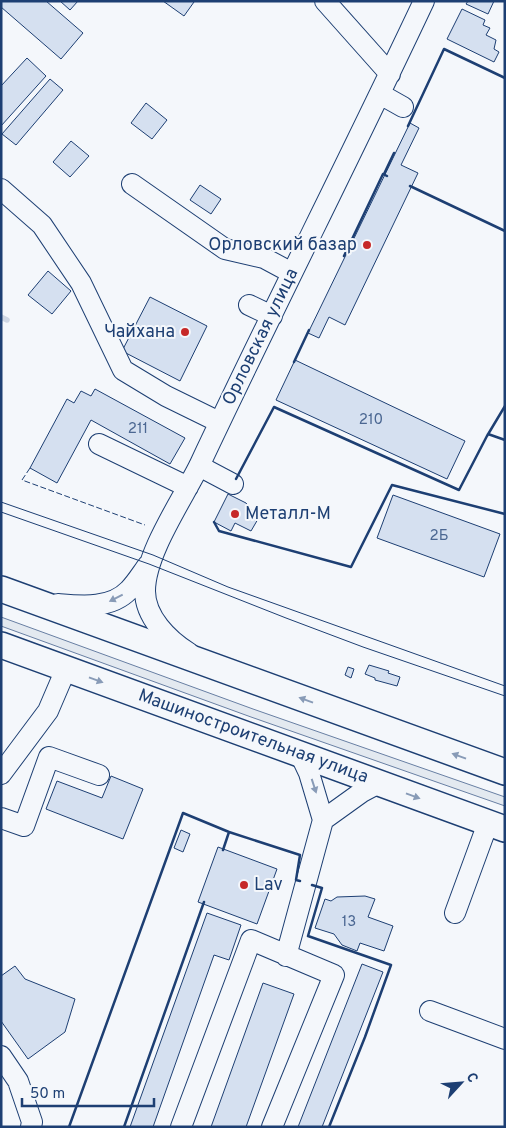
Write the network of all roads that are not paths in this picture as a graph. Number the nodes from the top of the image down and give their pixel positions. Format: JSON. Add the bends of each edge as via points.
{"nodes":[{"id":1,"x":325,"y":1,"type":"edge"},
{"id":2,"x":424,"y":1,"type":"edge"},
{"id":3,"x":390,"y":74,"type":"junction"},
{"id":4,"x":380,"y":94,"type":"junction"},
{"id":5,"x":403,"y":107,"type":"dead end"},
{"id":6,"x":132,"y":184,"type":"dead end"},
{"id":7,"x":1,"y":189,"type":"edge"},
{"id":8,"x":292,"y":273,"type":"junction"},
{"id":9,"x":249,"y":305,"type":"dead end"},
{"id":10,"x":272,"y":316,"type":"junction"},
{"id":11,"x":219,"y":422,"type":"junction"},
{"id":12,"x":99,"y":444,"type":"dead end"},
{"id":13,"x":199,"y":466,"type":"junction"},
{"id":14,"x":233,"y":484,"type":"dead end"},
{"id":15,"x":188,"y":487,"type":"junction"},
{"id":16,"x":149,"y":564,"type":"junction"},
{"id":17,"x":1,"y":589,"type":"edge"},
{"id":18,"x":39,"y":603,"type":"junction"},
{"id":19,"x":1,"y":645,"type":"edge"},
{"id":20,"x":206,"y":663,"type":"junction"},
{"id":21,"x":66,"y":669,"type":"junction"},
{"id":22,"x":300,"y":754,"type":"junction"},
{"id":23,"x":505,"y":772,"type":"edge"},
{"id":24,"x":1,"y":774,"type":"edge"},
{"id":25,"x":99,"y":775,"type":"dead end"},
{"id":26,"x":379,"y":783,"type":"junction"},
{"id":27,"x":1,"y":818,"type":"edge"},
{"id":28,"x":323,"y":820,"type":"junction"},
{"id":29,"x":496,"y":826,"type":"edge"},
{"id":30,"x":455,"y":913,"type":"dead end"},
{"id":31,"x":286,"y":956,"type":"junction"},
{"id":32,"x":430,"y":1011,"type":"dead end"},
{"id":33,"x":505,"y":1039,"type":"edge"},
{"id":34,"x":1,"y":1056,"type":"edge"},
{"id":35,"x":31,"y":1127,"type":"edge"},
{"id":36,"x":181,"y":1127,"type":"edge"},
{"id":37,"x":272,"y":1127,"type":"edge"}],
"edges":[{"from":1,"to":3,"type":"street"},
{"from":2,"to":3,"type":"street","name":"Орловская улица"},
{"from":3,"to":4,"type":"street","name":"Орловская улица"},
{"from":4,"to":5,"type":"street"},
{"from":4,"to":8,"type":"street","name":"Орловская улица"},
{"from":6,"to":8,"type":"street","via":[[225,248],[264,258]]},
{"from":7,"to":11,"type":"street","via":[[42,225],[72,269],[124,370],[166,396]]},
{"from":8,"to":10,"type":"street","name":"Орловская улица"},
{"from":9,"to":10,"type":"street"},
{"from":10,"to":11,"type":"street","name":"Орловская улица"},
{"from":11,"to":13,"type":"street","name":"Орловская улица"},
{"from":12,"to":15,"type":"street"},
{"from":13,"to":14,"type":"street"},
{"from":13,"to":15,"type":"street","name":"Орловская улица"},
{"from":15,"to":16,"type":"street","name":"Орловская улица"},
{"from":16,"to":18,"type":"street","one_way":true,"via":[[128,591],[114,600],[81,606]]},
{"from":16,"to":20,"type":"street","via":[[145,591],[147,606],[157,624],[177,644]]},
{"from":17,"to":18,"type":"main road"},
{"from":18,"to":20,"type":"main road"},
{"from":19,"to":21,"type":"main road","name":"Машиностроительная улица"},
{"from":23,"to":20,"type":"main road","one_way":true},
{"from":21,"to":22,"type":"main road","name":"Машиностроительная улица","one_way":true},
{"from":21,"to":24,"type":"street","via":[[48,711]]},
{"from":22,"to":26,"type":"main road","name":"Машиностроительная улица"},
{"from":22,"to":28,"type":"street","one_way":true},
{"from":25,"to":27,"type":"street","via":[[49,757],[24,826]]},
{"from":26,"to":28,"type":"street"},
{"from":26,"to":29,"type":"main road","name":"Машиностроительная улица","one_way":true},
{"from":28,"to":31,"type":"street"},
{"from":29,"to":30,"type":"street"},
{"from":31,"to":36,"type":"street","via":[[252,940]]},
{"from":31,"to":37,"type":"street","via":[[334,975]]},
{"from":32,"to":33,"type":"street"},
{"from":34,"to":35,"type":"street","via":[[18,1081]]}]}
